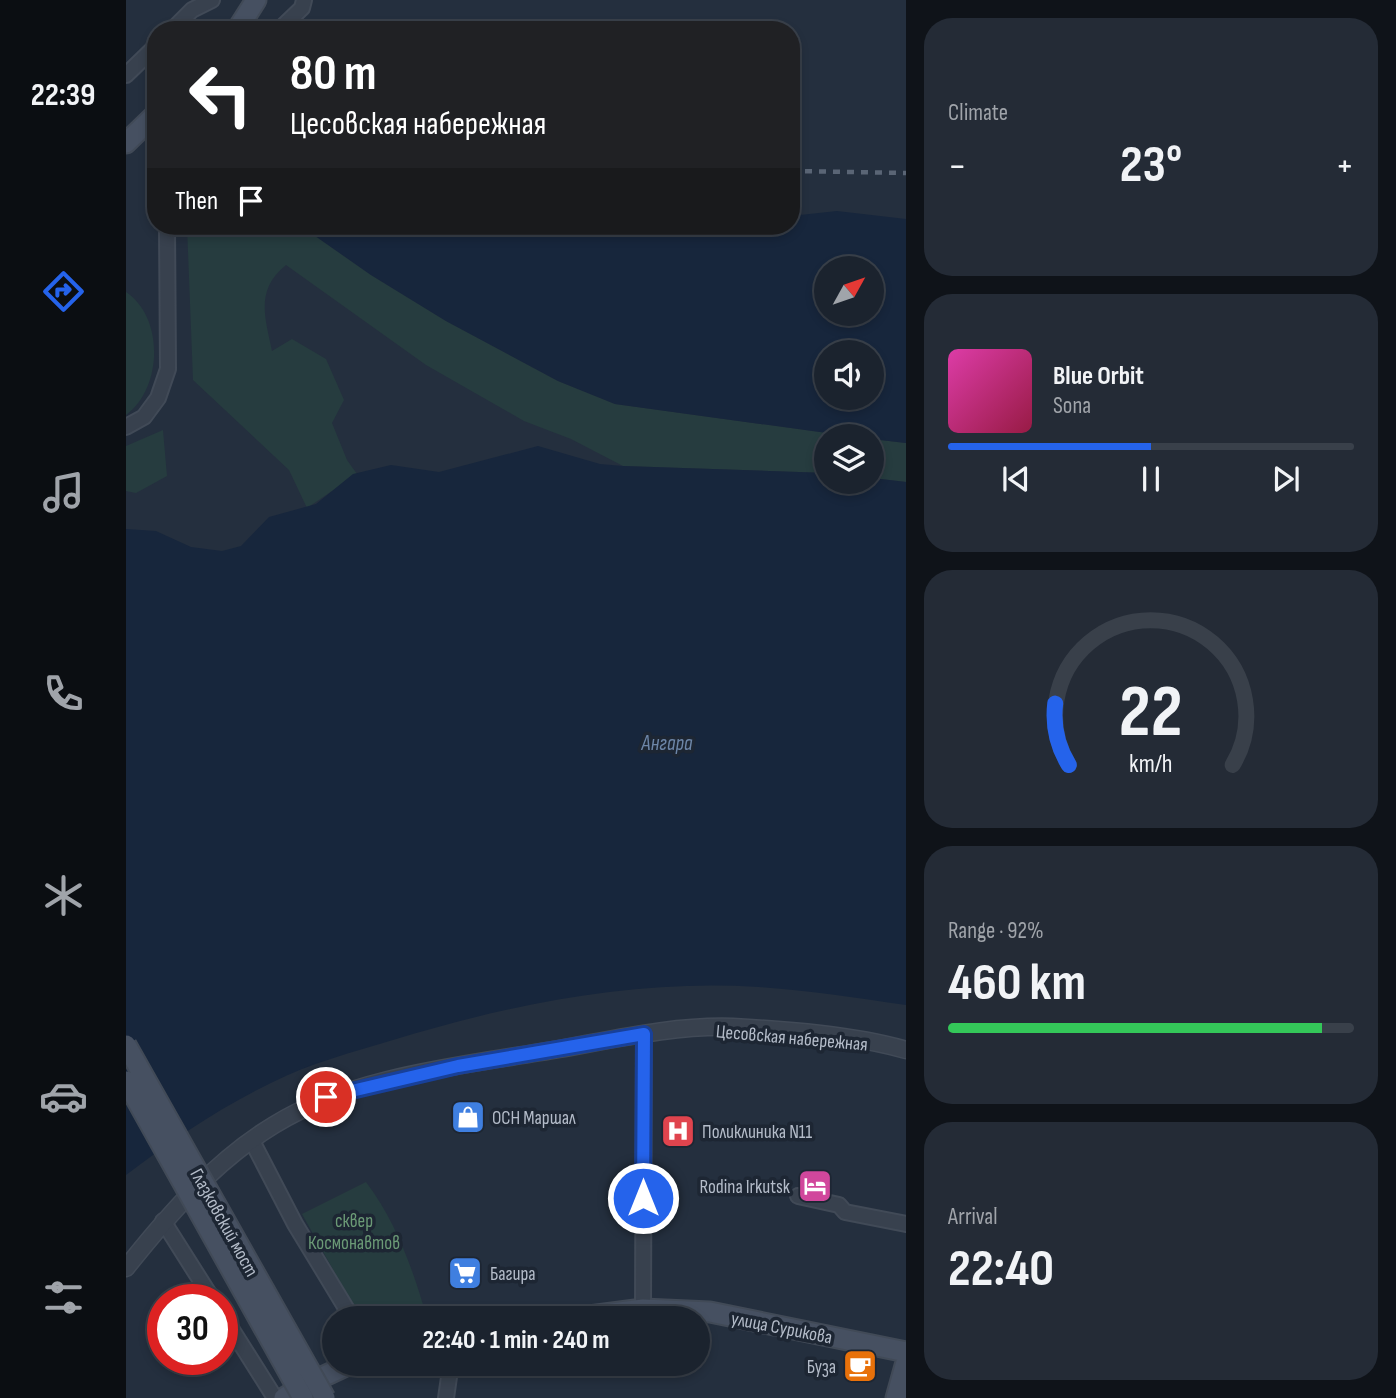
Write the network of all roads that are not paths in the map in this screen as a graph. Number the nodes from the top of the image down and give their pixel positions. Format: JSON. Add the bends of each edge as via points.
{"nodes":[{"id":1,"x":212,"y":0,"type":"edge"},
{"id":2,"x":256,"y":0,"type":"edge"},
{"id":3,"x":304,"y":0,"type":"edge"},
{"id":4,"x":181,"y":21,"type":"edge"},
{"id":5,"x":243,"y":21,"type":"edge"},
{"id":6,"x":288,"y":21,"type":"edge"},
{"id":7,"x":147,"y":55,"type":"edge"},
{"id":8,"x":126,"y":75,"type":"edge"},
{"id":9,"x":147,"y":123,"type":"edge"},
{"id":10,"x":126,"y":143,"type":"edge"},
{"id":11,"x":167,"y":235,"type":"edge"},
{"id":12,"x":126,"y":427,"type":"edge"},
{"id":13,"x":644,"y":1034,"type":"junction"},
{"id":14,"x":126,"y":1045,"type":"edge"},
{"id":15,"x":906,"y":1049,"type":"edge"},
{"id":16,"x":126,"y":1081,"type":"edge"},
{"id":17,"x":252,"y":1141,"type":"junction"},
{"id":18,"x":798,"y":1196,"type":"dead end"},
{"id":19,"x":163,"y":1221,"type":"junction"},
{"id":20,"x":906,"y":1224,"type":"edge"},
{"id":21,"x":126,"y":1268,"type":"edge"},
{"id":22,"x":204,"y":1284,"type":"edge"},
{"id":23,"x":345,"y":1306,"type":"edge"},
{"id":24,"x":643,"y":1306,"type":"edge"},
{"id":25,"x":710,"y":1312,"type":"edge"},
{"id":26,"x":238,"y":1339,"type":"edge"},
{"id":27,"x":906,"y":1352,"type":"edge"},
{"id":28,"x":906,"y":1362,"type":"edge"},
{"id":29,"x":324,"y":1376,"type":"edge"},
{"id":30,"x":449,"y":1376,"type":"edge"},
{"id":31,"x":275,"y":1398,"type":"edge"},
{"id":32,"x":284,"y":1398,"type":"edge"},
{"id":33,"x":303,"y":1398,"type":"edge"},
{"id":34,"x":325,"y":1398,"type":"edge"},
{"id":35,"x":446,"y":1398,"type":"edge"},
{"id":36,"x":896,"y":1398,"type":"edge"}],
"edges":[{"from":1,"to":4,"type":"street"},
{"from":2,"to":5,"type":"main road"},
{"from":3,"to":6,"type":"street"},
{"from":7,"to":8,"type":"street"},
{"from":9,"to":10,"type":"main road"},
{"from":11,"to":12,"type":"street","via":[[168,369],[159,398],[144,417]]},
{"from":13,"to":15,"type":"street","name":"Цесовская набережная","via":[[731,1027]]},
{"from":13,"to":17,"type":"street","name":"Цесовская набережная","via":[[458,1066],[326,1097]]},
{"from":13,"to":24,"type":"street"},
{"from":14,"to":34,"type":"main road","name":"Глазковский мост","bridge":true},
{"from":16,"to":33,"type":"main road","name":"Глазковский мост","bridge":true},
{"from":17,"to":19,"type":"street","name":"Цесовская набережная"},
{"from":17,"to":23,"type":"street"},
{"from":18,"to":20,"type":"street","via":[[839,1205],[845,1212]]},
{"from":19,"to":21,"type":"street","name":"Цесовская набережная"},
{"from":19,"to":22,"type":"street"},
{"from":25,"to":27,"type":"main road","name":"улица Сурикова"},
{"from":26,"to":31,"type":"street"},
{"from":28,"to":36,"type":"main road"},
{"from":29,"to":32,"type":"main road"},
{"from":30,"to":35,"type":"street"}]}
